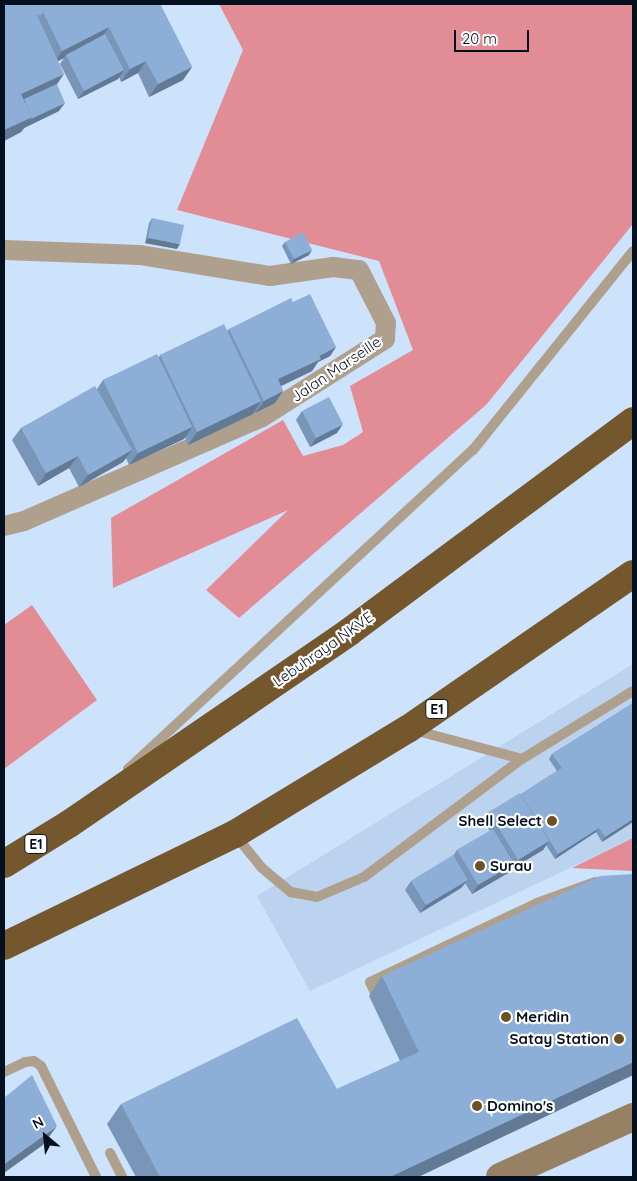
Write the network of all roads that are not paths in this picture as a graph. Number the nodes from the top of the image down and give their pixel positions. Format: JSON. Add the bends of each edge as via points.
{"nodes":[{"id":1,"x":4,"y":250,"type":"edge"},
{"id":2,"x":633,"y":251,"type":"edge"},
{"id":3,"x":633,"y":421,"type":"edge"},
{"id":4,"x":4,"y":526,"type":"edge"},
{"id":5,"x":633,"y":574,"type":"edge"},
{"id":6,"x":633,"y":692,"type":"edge"},
{"id":7,"x":408,"y":729,"type":"junction"},
{"id":8,"x":522,"y":759,"type":"junction"},
{"id":9,"x":69,"y":824,"type":"junction"},
{"id":10,"x":235,"y":834,"type":"junction"},
{"id":11,"x":4,"y":864,"type":"edge"},
{"id":12,"x":608,"y":880,"type":"edge"},
{"id":13,"x":4,"y":946,"type":"edge"},
{"id":14,"x":375,"y":993,"type":"dead end"},
{"id":15,"x":4,"y":1072,"type":"edge"},
{"id":16,"x":633,"y":1118,"type":"edge"},
{"id":17,"x":110,"y":1153,"type":"dead end"},
{"id":18,"x":96,"y":1177,"type":"edge"},
{"id":19,"x":122,"y":1177,"type":"edge"},
{"id":20,"x":500,"y":1177,"type":"edge"}],
"edges":[{"from":1,"to":4,"type":"street","name":"Jalan Marseille","via":[[140,255],[270,276],[333,267],[359,270],[386,323],[385,339],[262,417],[24,521]]},
{"from":2,"to":9,"type":"lane","via":[[473,450]]},
{"from":3,"to":9,"type":"highway","name":"Lebuhraya NKVE","number":"E1","via":[[349,632]]},
{"from":5,"to":7,"type":"highway","number":"E1"},
{"from":6,"to":8,"type":"lane"},
{"from":7,"to":8,"type":"lane"},
{"from":7,"to":10,"type":"highway","number":"E1"},
{"from":8,"to":10,"type":"lane","via":[[364,877],[317,897],[291,892],[262,868]]},
{"from":9,"to":11,"type":"highway","name":"Lebuhraya NKVE","number":"E1"},
{"from":10,"to":13,"type":"highway","number":"E1"},
{"from":12,"to":14,"type":"lane","via":[[583,884],[536,903],[386,974],[370,982]]},
{"from":15,"to":18,"type":"lane","via":[[25,1062],[34,1061],[41,1066]]},
{"from":16,"to":20,"type":"main road"},
{"from":17,"to":19,"type":"lane"}]}
